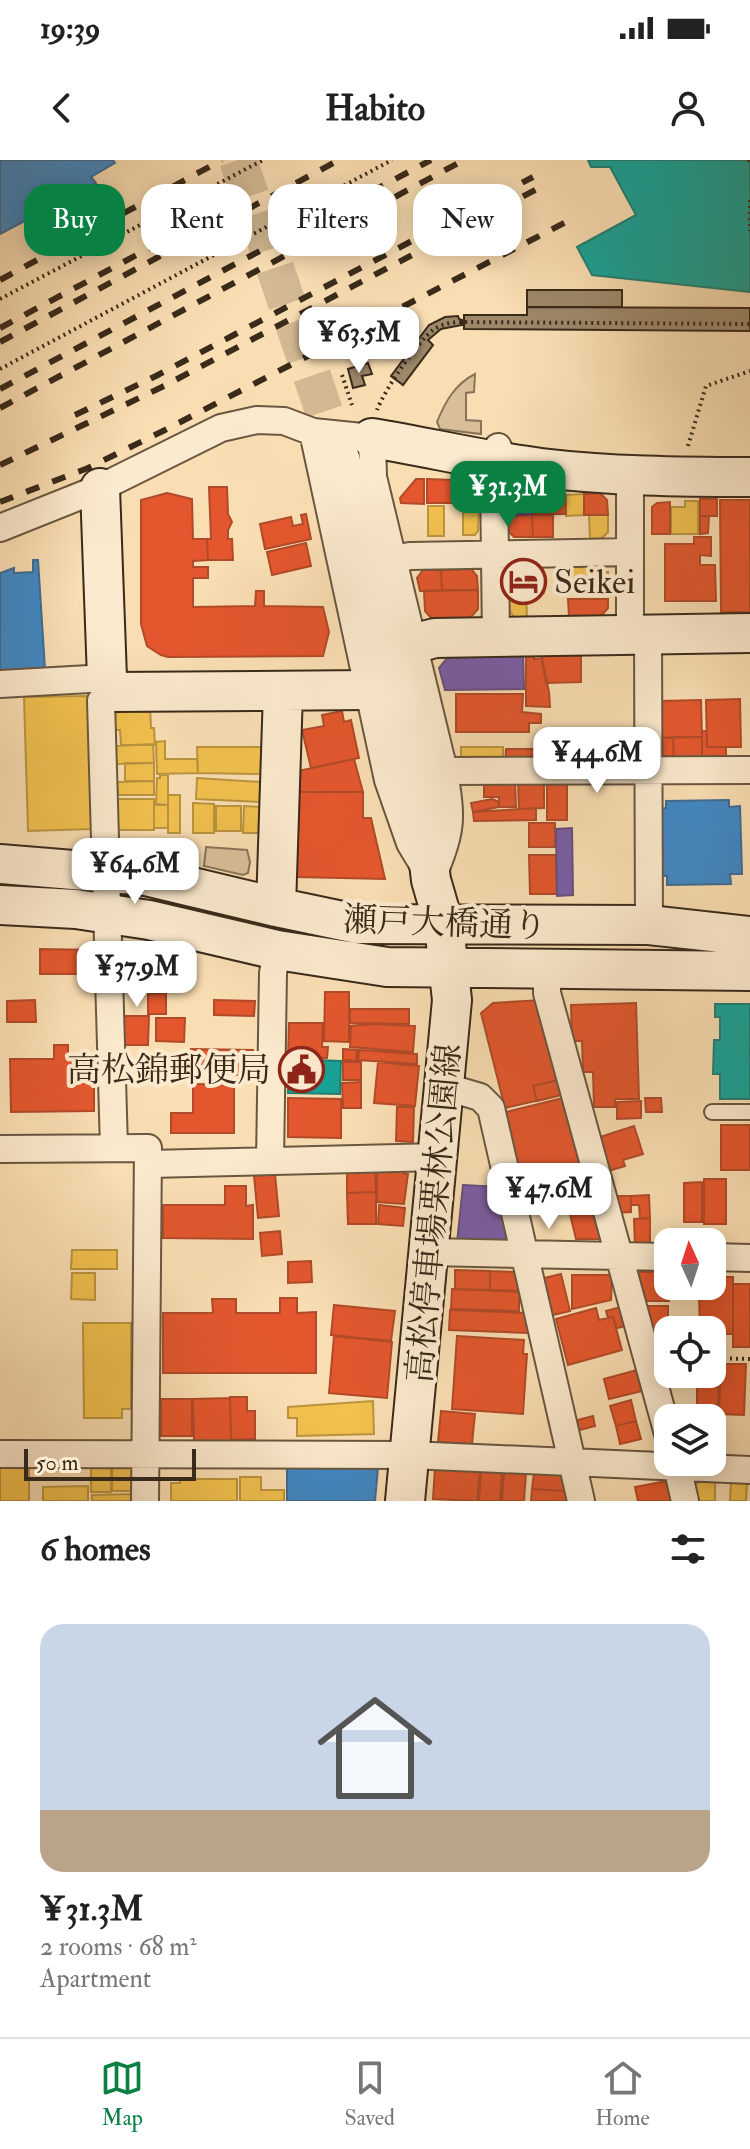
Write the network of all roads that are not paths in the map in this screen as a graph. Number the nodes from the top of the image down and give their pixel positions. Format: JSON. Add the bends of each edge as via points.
{"nodes":[{"id":1,"x":313,"y":432,"type":"junction"},
{"id":2,"x":383,"y":434,"type":"junction"},
{"id":3,"x":497,"y":454,"type":"junction"},
{"id":4,"x":340,"y":458,"type":"tunnel mouth"},
{"id":5,"x":750,"y":463,"type":"edge"},
{"id":6,"x":630,"y":475,"type":"junction"},
{"id":7,"x":750,"y":477,"type":"edge"},
{"id":8,"x":100,"y":488,"type":"junction"},
{"id":9,"x":0,"y":528,"type":"edge"},
{"id":10,"x":630,"y":552,"type":"junction"},
{"id":11,"x":495,"y":554,"type":"junction"},
{"id":12,"x":392,"y":560,"type":"junction"},
{"id":13,"x":750,"y":633,"type":"edge"},
{"id":14,"x":639,"y":634,"type":"junction"},
{"id":15,"x":496,"y":638,"type":"junction"},
{"id":16,"x":412,"y":644,"type":"junction"},
{"id":17,"x":0,"y":684,"type":"edge"},
{"id":18,"x":110,"y":685,"type":"junction"},
{"id":19,"x":368,"y":690,"type":"junction"},
{"id":20,"x":283,"y":692,"type":"junction"},
{"id":21,"x":649,"y":770,"type":"junction"},
{"id":22,"x":750,"y":770,"type":"edge"},
{"id":23,"x":444,"y":771,"type":"junction"},
{"id":24,"x":0,"y":864,"type":"edge"},
{"id":25,"x":107,"y":872,"type":"junction"},
{"id":26,"x":431,"y":880,"type":"junction"},
{"id":27,"x":0,"y":905,"type":"edge"},
{"id":28,"x":276,"y":907,"type":"junction"},
{"id":29,"x":109,"y":914,"type":"junction"},
{"id":30,"x":444,"y":925,"type":"junction"},
{"id":31,"x":649,"y":925,"type":"junction"},
{"id":32,"x":750,"y":936,"type":"edge"},
{"id":33,"x":277,"y":950,"type":"junction"},
{"id":34,"x":450,"y":968,"type":"junction"},
{"id":35,"x":547,"y":968,"type":"junction"},
{"id":36,"x":750,"y":971,"type":"edge"},
{"id":37,"x":446,"y":1087,"type":"junction"},
{"id":38,"x":712,"y":1112,"type":"dead end"},
{"id":39,"x":750,"y":1112,"type":"edge"},
{"id":40,"x":114,"y":1148,"type":"junction"},
{"id":41,"x":0,"y":1149,"type":"edge"},
{"id":42,"x":439,"y":1157,"type":"junction"},
{"id":43,"x":270,"y":1161,"type":"junction"},
{"id":44,"x":149,"y":1164,"type":"junction"},
{"id":45,"x":430,"y":1252,"type":"junction"},
{"id":46,"x":524,"y":1256,"type":"junction"},
{"id":47,"x":618,"y":1256,"type":"junction"},
{"id":48,"x":654,"y":1257,"type":"edge"},
{"id":49,"x":726,"y":1257,"type":"edge"},
{"id":50,"x":750,"y":1258,"type":"edge"},
{"id":51,"x":660,"y":1404,"type":"edge"},
{"id":52,"x":0,"y":1454,"type":"edge"},
{"id":53,"x":145,"y":1454,"type":"junction"},
{"id":54,"x":410,"y":1455,"type":"junction"},
{"id":55,"x":573,"y":1462,"type":"junction"},
{"id":56,"x":654,"y":1464,"type":"edge"},
{"id":57,"x":726,"y":1468,"type":"edge"},
{"id":58,"x":750,"y":1470,"type":"edge"},
{"id":59,"x":679,"y":1476,"type":"edge"},
{"id":60,"x":145,"y":1501,"type":"edge"},
{"id":61,"x":405,"y":1501,"type":"edge"},
{"id":62,"x":581,"y":1501,"type":"edge"},
{"id":63,"x":685,"y":1501,"type":"edge"}],
"edges":[{"from":1,"to":2,"type":"street"},
{"from":1,"to":8,"type":"street","via":[[284,421],[221,428]]},
{"from":1,"to":19,"type":"street"},
{"from":2,"to":3,"type":"street"},
{"from":2,"to":12,"type":"street","via":[[373,477]]},
{"from":3,"to":5,"type":"street"},
{"from":3,"to":6,"type":"street"},
{"from":3,"to":11,"type":"street"},
{"from":4,"to":26,"type":"street","name":"高松停車場栗林公園線","via":[[417,788]]},
{"from":6,"to":7,"type":"street"},
{"from":6,"to":10,"type":"street"},
{"from":8,"to":9,"type":"street"},
{"from":8,"to":18,"type":"street"},
{"from":10,"to":11,"type":"street"},
{"from":10,"to":14,"type":"street"},
{"from":11,"to":12,"type":"street"},
{"from":11,"to":15,"type":"street"},
{"from":12,"to":16,"type":"street"},
{"from":13,"to":14,"type":"street"},
{"from":14,"to":15,"type":"street"},
{"from":14,"to":21,"type":"street"},
{"from":15,"to":16,"type":"street","via":[[435,638]]},
{"from":16,"to":23,"type":"street"},
{"from":17,"to":18,"type":"street"},
{"from":18,"to":20,"type":"street"},
{"from":18,"to":25,"type":"street","via":[[101,701]]},
{"from":19,"to":20,"type":"street"},
{"from":19,"to":26,"type":"street","via":[[397,809]]},
{"from":20,"to":28,"type":"street"},
{"from":21,"to":22,"type":"street"},
{"from":21,"to":23,"type":"street"},
{"from":21,"to":31,"type":"street"},
{"from":23,"to":26,"type":"street","via":[[451,818]]},
{"from":24,"to":25,"type":"street","name":"瀬戸大橋通り"},
{"from":25,"to":28,"type":"street","name":"瀬戸大橋通り","via":[[185,884]]},
{"from":25,"to":29,"type":"street"},
{"from":26,"to":30,"type":"street","name":"高松停車場栗林公園線"},
{"from":27,"to":29,"type":"street","name":"瀬戸大橋通り"},
{"from":28,"to":30,"type":"street","name":"瀬戸大橋通り","via":[[357,924]]},
{"from":29,"to":33,"type":"street","name":"瀬戸大橋通り"},
{"from":29,"to":40,"type":"street"},
{"from":30,"to":31,"type":"street","name":"瀬戸大橋通り"},
{"from":30,"to":34,"type":"street","name":"高松停車場栗林公園線"},
{"from":31,"to":32,"type":"street","name":"瀬戸大橋通り"},
{"from":33,"to":34,"type":"street","name":"瀬戸大橋通り","via":[[387,967]]},
{"from":33,"to":43,"type":"street"},
{"from":34,"to":35,"type":"street","name":"瀬戸大橋通り"},
{"from":34,"to":37,"type":"street","name":"高松停車場栗林公園線"},
{"from":35,"to":36,"type":"street","name":"瀬戸大橋通り"},
{"from":35,"to":47,"type":"street","via":[[547,993]]},
{"from":37,"to":42,"type":"street","name":"高松停車場栗林公園線"},
{"from":37,"to":46,"type":"street","via":[[480,1097],[491,1108]]},
{"from":38,"to":39,"type":"lane"},
{"from":40,"to":41,"type":"street"},
{"from":40,"to":44,"type":"street","via":[[148,1148]]},
{"from":42,"to":43,"type":"street"},
{"from":42,"to":45,"type":"street","name":"高松停車場栗林公園線"},
{"from":43,"to":44,"type":"street"},
{"from":44,"to":53,"type":"street"},
{"from":45,"to":46,"type":"street"},
{"from":45,"to":54,"type":"street","name":"高松停車場栗林公園線"},
{"from":46,"to":47,"type":"street"},
{"from":46,"to":55,"type":"street"},
{"from":47,"to":48,"type":"street"},
{"from":47,"to":51,"type":"street"},
{"from":49,"to":50,"type":"street"},
{"from":52,"to":53,"type":"street"},
{"from":53,"to":54,"type":"street"},
{"from":53,"to":60,"type":"street"},
{"from":54,"to":55,"type":"street"},
{"from":54,"to":61,"type":"street","name":"高松停車場栗林公園線"},
{"from":55,"to":56,"type":"street"},
{"from":55,"to":62,"type":"street"},
{"from":57,"to":58,"type":"street"},
{"from":59,"to":63,"type":"street"}]}
